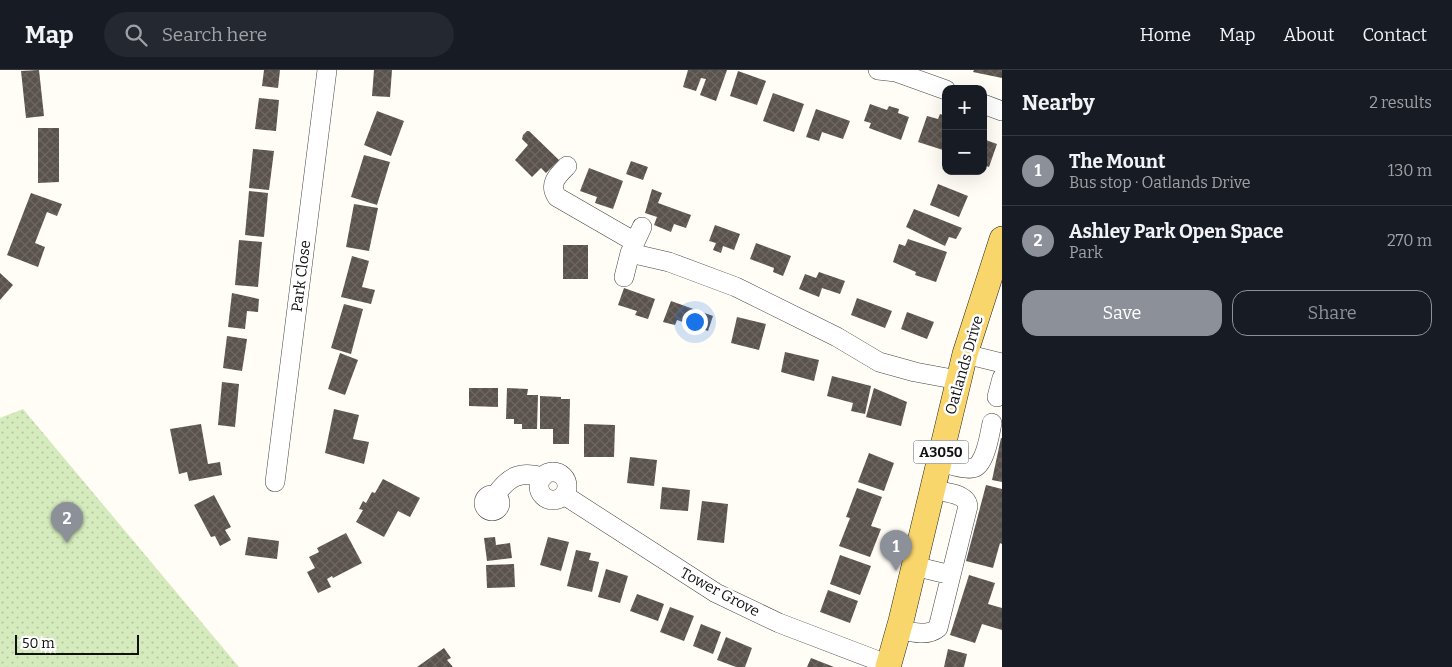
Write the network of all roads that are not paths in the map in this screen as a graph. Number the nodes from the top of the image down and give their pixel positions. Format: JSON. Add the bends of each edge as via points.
{"nodes":[{"id":1,"x":327,"y":70,"type":"edge"},
{"id":2,"x":878,"y":70,"type":"edge"},
{"id":3,"x":942,"y":89,"type":"edge"},
{"id":4,"x":987,"y":105,"type":"edge"},
{"id":5,"x":1002,"y":111,"type":"edge"},
{"id":6,"x":567,"y":166,"type":"dead end"},
{"id":7,"x":1002,"y":240,"type":"edge"},
{"id":8,"x":636,"y":241,"type":"junction"},
{"id":9,"x":624,"y":278,"type":"dead end"},
{"id":10,"x":965,"y":354,"type":"junction"},
{"id":11,"x":1002,"y":364,"type":"edge"},
{"id":12,"x":1002,"y":378,"type":"edge"},
{"id":13,"x":958,"y":380,"type":"junction"},
{"id":14,"x":996,"y":397,"type":"dead end"},
{"id":15,"x":992,"y":423,"type":"dead end"},
{"id":16,"x":938,"y":462,"type":"junction"},
{"id":17,"x":275,"y":482,"type":"dead end"},
{"id":18,"x":932,"y":490,"type":"junction"},
{"id":19,"x":495,"y":496,"type":"dead end"},
{"id":20,"x":914,"y":566,"type":"junction"},
{"id":21,"x":951,"y":575,"type":"junction"},
{"id":22,"x":899,"y":629,"type":"junction"},
{"id":23,"x":888,"y":666,"type":"edge"}],
"edges":[{"from":1,"to":17,"type":"street","name":"Park Close"},
{"from":2,"to":3,"type":"street","via":[[896,72]]},
{"from":4,"to":5,"type":"street"},
{"from":6,"to":8,"type":"street","via":[[553,186],[557,197]]},
{"from":7,"to":10,"type":"main road","name":"Oatlands Drive","number":"A3050"},
{"from":8,"to":9,"type":"street"},
{"from":8,"to":13,"type":"street","via":[[669,262],[736,287],[836,336],[879,362]]},
{"from":10,"to":11,"type":"street"},
{"from":10,"to":13,"type":"main road","name":"Oatlands Drive","number":"A3050"},
{"from":12,"to":14,"type":"street"},
{"from":13,"to":16,"type":"main road","name":"Oatlands Drive","number":"A3050"},
{"from":15,"to":16,"type":"street","via":[[983,460],[977,467]]},
{"from":16,"to":18,"type":"main road","name":"Oatlands Drive","number":"A3050"},
{"from":18,"to":20,"type":"main road","name":"Oatlands Drive","number":"A3050"},
{"from":18,"to":21,"type":"street","via":[[963,497],[968,502]]},
{"from":19,"to":23,"type":"street","name":"Tower Grove","via":[[501,486],[515,476],[524,473],[542,477],[539,489],[542,496],[557,500],[564,495],[716,593],[779,623]]},
{"from":20,"to":21,"type":"street"},
{"from":20,"to":22,"type":"main road","name":"Oatlands Drive","number":"A3050"},
{"from":21,"to":22,"type":"street","via":[[936,630],[916,633]]},
{"from":22,"to":23,"type":"main road","name":"Oatlands Drive","number":"A3050"}]}
